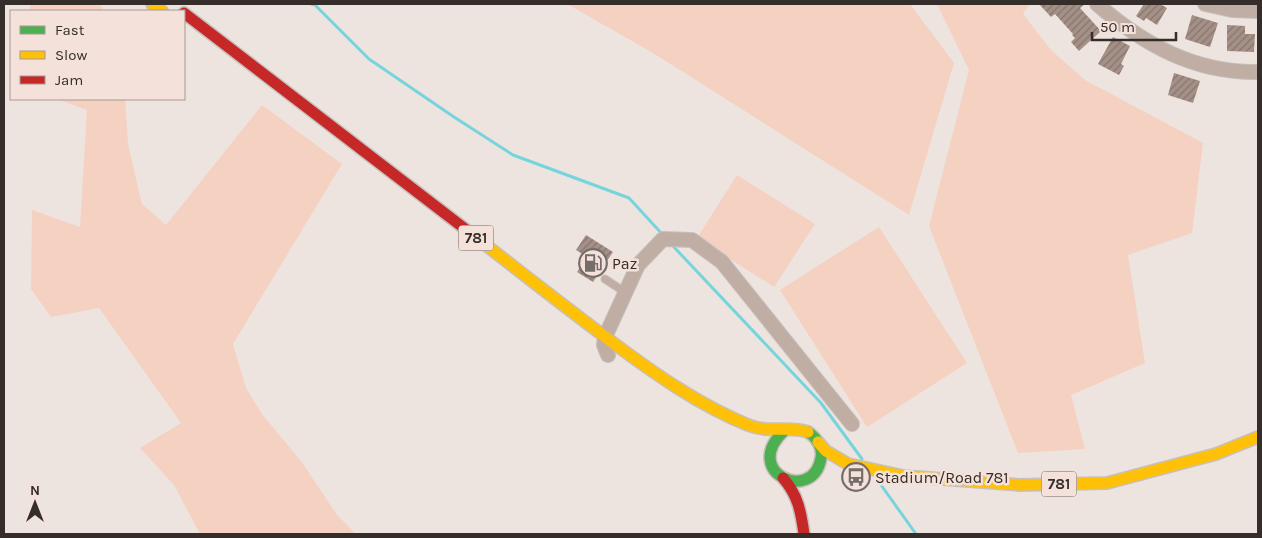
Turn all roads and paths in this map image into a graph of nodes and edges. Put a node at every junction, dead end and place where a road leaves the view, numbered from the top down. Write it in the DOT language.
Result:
graph roads {
  1 [pos="1097,4"];
  2 [pos="1205,4"];
  3 [pos="1258,11"];
  4 [pos="185,13"];
  5 [pos="1258,72"];
  6 [pos="605,279"];
  7 [pos="626,293"];
  8 [pos="599,340"];
  9 [pos="612,358"];
  10 [pos="705,417"];
  11 [pos="852,424"];
  12 [pos="784,431"];
  13 [pos="746,436"];
  14 [pos="1258,436"];
  15 [pos="818,442"];
  16 [pos="760,446"];
  17 [pos="770,461"];
  18 [pos="854,465"];
  19 [pos="813,474"];
  20 [pos="783,478"];
  21 [pos="802,514"];
  22 [pos="804,534"];
  1 -- 5 [label="street"];
  2 -- 3 [label="street"];
  4 -- 8 [label="main road, 781"];
  6 -- 7 [label="lane"];
  7 -- 8 [label="street"];
  7 -- 11 [label="street"];
  8 -- 9 [label="street"];
  8 -- 12 [label="main road, 781"];
  10 -- 13 [label="main road"];
  12 -- 15 [label="main road"];
  12 -- 17 [label="main road"];
  14 -- 18 [label="main road, 781"];
  15 -- 18 [label="main road, 781"];
  15 -- 19 [label="main road"];
  16 -- 17 [label="main road"];
  17 -- 20 [label="main road"];
  18 -- 19 [label="main road, 781"];
  19 -- 20 [label="main road"];
  19 -- 21 [label="main road"];
  20 -- 21 [label="main road"];
  21 -- 22 [label="main road"];
}
